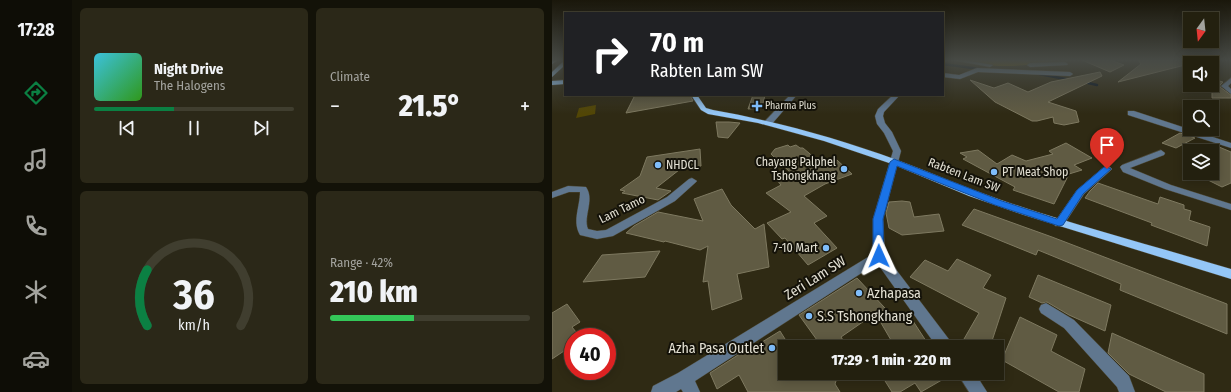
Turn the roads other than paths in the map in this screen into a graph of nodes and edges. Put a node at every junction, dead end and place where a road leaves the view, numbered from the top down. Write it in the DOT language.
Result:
graph roads {
  1 [pos="1231,80"];
  2 [pos="564,82"];
  3 [pos="552,83"];
  4 [pos="1231,92"];
  5 [pos="695,96"];
  6 [pos="793,96"];
  7 [pos="896,96"];
  8 [pos="1131,113"];
  9 [pos="768,123"];
  10 [pos="1231,146"];
  11 [pos="1162,153"];
  12 [pos="894,162"];
  13 [pos="1107,169"];
  14 [pos="692,181"];
  15 [pos="552,195"];
  16 [pos="1229,209"];
  17 [pos="1059,223"];
  18 [pos="879,256"];
  19 [pos="1231,274"];
  20 [pos="1046,309"];
  21 [pos="941,340"];
  22 [pos="970,380"];
  23 [pos="688,386"];
  24 [pos="659,392"];
  25 [pos="979,392"];
  26 [pos="1127,392"];
  1 -- 4 [label="street"];
  2 -- 3 [label="main road"];
  5 -- 9 [label="main road, Rabten Lam SW"];
  6 -- 9 [label="street"];
  7 -- 12 [label="street"];
  8 -- 10 [label="street"];
  9 -- 12 [label="main road, Rabten Lam SW"];
  11 -- 16 [label="street"];
  12 -- 17 [label="main road, Rabten Lam SW"];
  12 -- 18 [label="street"];
  13 -- 17 [label="street"];
  14 -- 15 [label="street, Lam Tamo"];
  17 -- 19 [label="main road, Rabten Lam SW"];
  18 -- 21 [label="street"];
  18 -- 23 [label="street, Zeri Lam SW"];
  20 -- 26 [label="street"];
  22 -- 25 [label="street"];
  23 -- 24 [label="street, Zeri Lam SW"];
}
